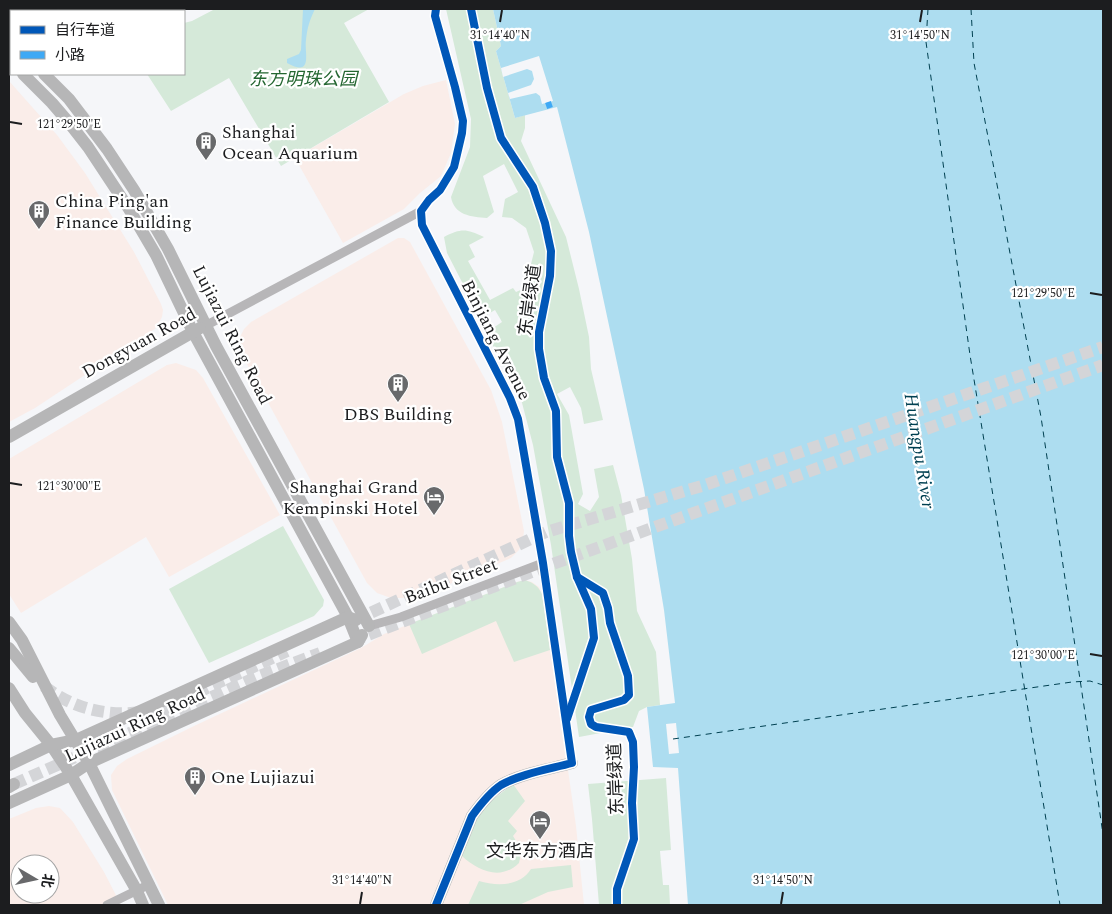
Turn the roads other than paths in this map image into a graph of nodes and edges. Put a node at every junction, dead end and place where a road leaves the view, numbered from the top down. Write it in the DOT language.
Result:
graph roads {
  1 [pos="436,9"];
  2 [pos="24,75"];
  3 [pos="45,75"];
  4 [pos="421,211"];
  5 [pos="207,325"];
  6 [pos="193,332"];
  7 [pos="9,437"];
  8 [pos="543,563"];
  9 [pos="348,616"];
  10 [pos="9,622"];
  11 [pos="369,626"];
  12 [pos="358,642"];
  13 [pos="9,648"];
  14 [pos="33,676"];
  15 [pos="9,688"];
  16 [pos="76,740"];
  17 [pos="52,745"];
  18 [pos="90,763"];
  19 [pos="572,763"];
  20 [pos="9,765"];
  21 [pos="71,775"];
  22 [pos="9,803"];
  23 [pos="150,884"];
  24 [pos="137,891"];
  25 [pos="107,905"];
  26 [pos="143,905"];
  27 [pos="158,905"];
  28 [pos="436,905"];
  1 -- 4 [label="street"];
  2 -- 6 [label="main road, Lujiazui Ring Road"];
  3 -- 5 [label="main road, Lujiazui Ring Road"];
  4 -- 5 [label="street, Dongyuan Road"];
  4 -- 8 [label="street, Binjiang Avenue"];
  5 -- 6 [label="main road, Dongyuan Road"];
  5 -- 11 [label="main road, Lujiazui Ring Road"];
  6 -- 7 [label="main road, Dongyuan Road"];
  6 -- 9 [label="main road, Lujiazui Ring Road"];
  8 -- 11 [label="street, Baibu Street"];
  8 -- 19 [label="street, Binjiang Avenue"];
  9 -- 11 [label="main road"];
  9 -- 12 [label="main road, Lujiazui Ring Road"];
  9 -- 16 [label="main road, Lujiazui Ring Road"];
  10 -- 16 [label="main road"];
  11 -- 12 [label="main road"];
  12 -- 18 [label="main road, Lujiazui Ring Road"];
  13 -- 14 [label="main road"];
  15 -- 17 [label="main road"];
  16 -- 17 [label="main road, Lujiazui Ring Road"];
  16 -- 18 [label="main road"];
  17 -- 20 [label="main road, Lujiazui Ring Road"];
  17 -- 21 [label="main road"];
  18 -- 21 [label="main road, Lujiazui Ring Road"];
  18 -- 23 [label="main road"];
  19 -- 28 [label="main road"];
  21 -- 22 [label="main road, Lujiazui Ring Road"];
  21 -- 24 [label="main road"];
  23 -- 24 [label="street"];
  23 -- 27 [label="main road"];
  24 -- 25 [label="street"];
  24 -- 26 [label="main road"];
}
